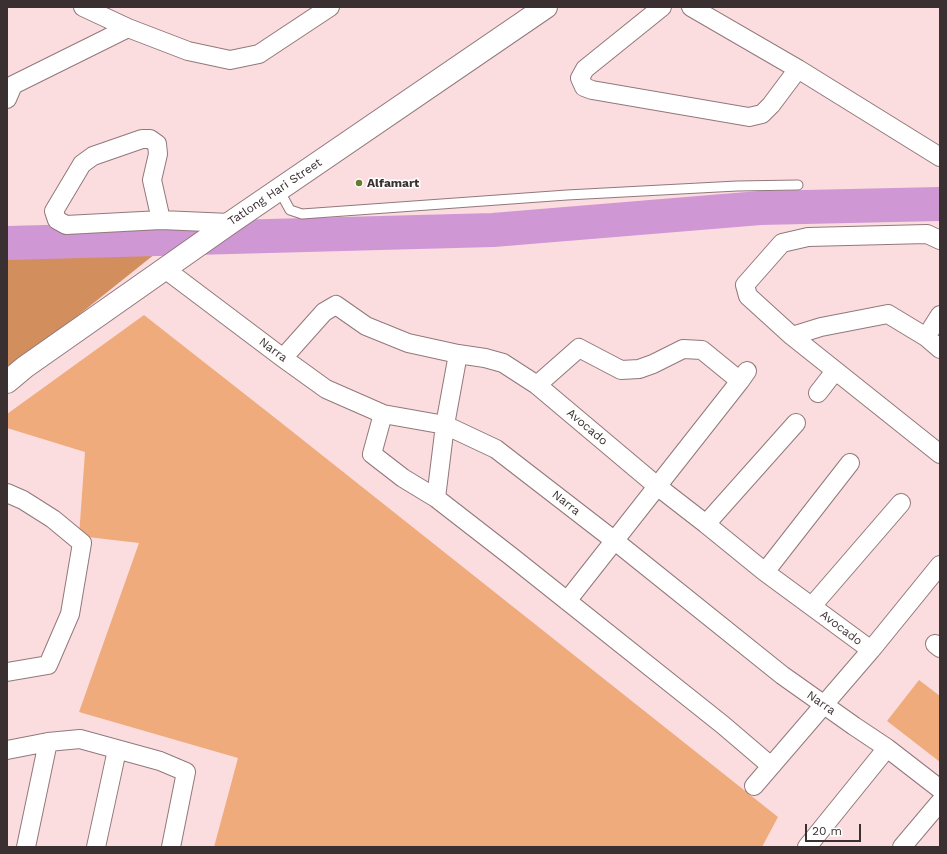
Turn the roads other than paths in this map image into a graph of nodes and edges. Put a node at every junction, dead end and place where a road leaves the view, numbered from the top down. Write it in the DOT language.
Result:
graph roads {
  1 [pos="83,7"];
  2 [pos="330,7"];
  3 [pos="662,7"];
  4 [pos="691,7"];
  5 [pos="539,9"];
  6 [pos="128,28"];
  7 [pos="798,69"];
  8 [pos="9,89"];
  9 [pos="940,157"];
  10 [pos="798,185"];
  11 [pos="279,190"];
  12 [pos="161,220"];
  13 [pos="223,228"];
  14 [pos="940,240"];
  15 [pos="173,263"];
  16 [pos="940,315"];
  17 [pos="792,336"];
  18 [pos="926,337"];
  19 [pos="940,349"];
  20 [pos="458,354"];
  21 [pos="283,358"];
  22 [pos="835,371"];
  23 [pos="7,382"];
  24 [pos="537,385"];
  25 [pos="818,393"];
  26 [pos="384,414"];
  27 [pos="796,423"];
  28 [pos="444,425"];
  29 [pos="940,454"];
  30 [pos="850,463"];
  31 [pos="657,486"];
  32 [pos="7,493"];
  33 [pos="436,498"];
  34 [pos="901,503"];
  35 [pos="706,524"];
  36 [pos="615,541"];
  37 [pos="940,565"];
  38 [pos="765,572"];
  39 [pos="567,601"];
  40 [pos="812,606"];
  41 [pos="871,650"];
  42 [pos="7,672"];
  43 [pos="824,704"];
  44 [pos="48,742"];
  45 [pos="888,748"];
  46 [pos="7,750"];
  47 [pos="117,750"];
  48 [pos="771,766"];
  49 [pos="754,786"];
  50 [pos="940,789"];
  51 [pos="940,802"];
  52 [pos="26,847"];
  53 [pos="96,847"];
  54 [pos="171,847"];
  55 [pos="807,847"];
  56 [pos="902,847"];
  1 -- 6 [label="street"];
  2 -- 6 [label="street"];
  3 -- 7 [label="street"];
  4 -- 7 [label="street"];
  5 -- 11 [label="street, Tatlong Hari Street"];
  6 -- 8 [label="street"];
  7 -- 9 [label="street"];
  10 -- 11 [label="lane"];
  11 -- 13 [label="street, Tatlong Hari Street"];
  12 -- 12 [label="street"];
  12 -- 13 [label="street"];
  13 -- 15 [label="street, Tatlong Hari Street"];
  14 -- 17 [label="street"];
  15 -- 21 [label="street, Narra"];
  15 -- 23 [label="street, Tatlong Hari Street"];
  16 -- 18 [label="street"];
  17 -- 18 [label="street"];
  17 -- 22 [label="street"];
  18 -- 19 [label="street"];
  20 -- 21 [label="street, Avocado"];
  20 -- 24 [label="street, Avocado"];
  20 -- 28 [label="street"];
  21 -- 26 [label="street, Narra"];
  22 -- 25 [label="street"];
  22 -- 29 [label="street"];
  24 -- 31 [label="street, Avocado"];
  24 -- 31 [label="street"];
  26 -- 28 [label="street, Narra"];
  26 -- 33 [label="street"];
  27 -- 35 [label="street"];
  28 -- 33 [label="street"];
  28 -- 36 [label="street, Narra"];
  30 -- 38 [label="street"];
  31 -- 35 [label="street, Avocado"];
  31 -- 36 [label="street"];
  32 -- 42 [label="street"];
  33 -- 39 [label="street"];
  34 -- 40 [label="street"];
  35 -- 38 [label="street, Avocado"];
  36 -- 39 [label="street"];
  36 -- 43 [label="street, Narra"];
  37 -- 41 [label="street"];
  38 -- 40 [label="street, Avocado"];
  39 -- 48 [label="street"];
  40 -- 41 [label="street, Avocado"];
  41 -- 43 [label="street"];
  43 -- 45 [label="street, Narra"];
  43 -- 48 [label="street"];
  44 -- 46 [label="street"];
  44 -- 47 [label="street"];
  44 -- 52 [label="street"];
  45 -- 50 [label="street, Narra"];
  45 -- 55 [label="street"];
  47 -- 53 [label="street"];
  47 -- 54 [label="street"];
  48 -- 49 [label="street"];
  51 -- 56 [label="street"];
}
